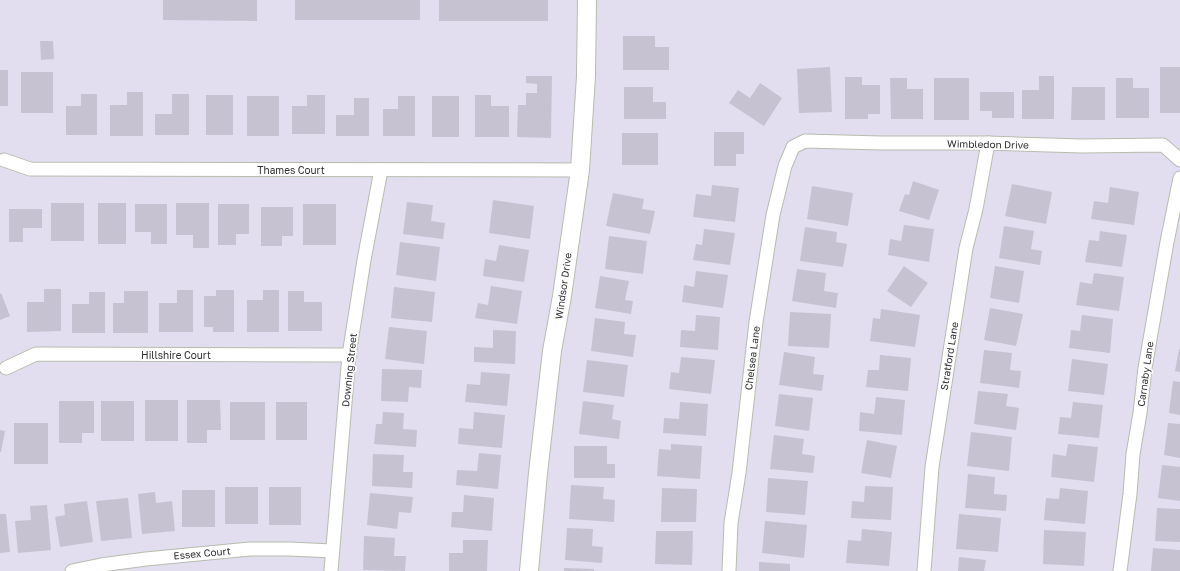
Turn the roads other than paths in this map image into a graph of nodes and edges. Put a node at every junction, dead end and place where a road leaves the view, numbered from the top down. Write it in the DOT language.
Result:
graph roads {
  1 [pos="587,0"];
  2 [pos="988,143"];
  3 [pos="793,147"];
  4 [pos="4,160"];
  5 [pos="1180,160"];
  6 [pos="381,170"];
  7 [pos="580,170"];
  8 [pos="1180,178"];
  9 [pos="350,356"];
  10 [pos="6,368"];
  11 [pos="332,551"];
  12 [pos="72,571"];
  13 [pos="331,571"];
  14 [pos="529,571"];
  15 [pos="729,571"];
  16 [pos="924,571"];
  17 [pos="1120,571"];
  1 -- 7 [label="street, Windsor Drive"];
  2 -- 3 [label="street, Wimbledon Drive"];
  2 -- 5 [label="street, Wimbledon Drive"];
  2 -- 16 [label="street, Stratford Lane"];
  3 -- 15 [label="street, Chelsea Lane"];
  4 -- 6 [label="street, Thames Court"];
  6 -- 7 [label="street, Thames Court"];
  6 -- 9 [label="street, Downing Street"];
  7 -- 14 [label="street, Windsor Drive"];
  8 -- 17 [label="street, Carnaby Lane"];
  9 -- 10 [label="street, Hillshire Court"];
  9 -- 11 [label="street, Downing Street"];
  11 -- 12 [label="street, Essex Court"];
  11 -- 13 [label="street, Downing Street"];
}
